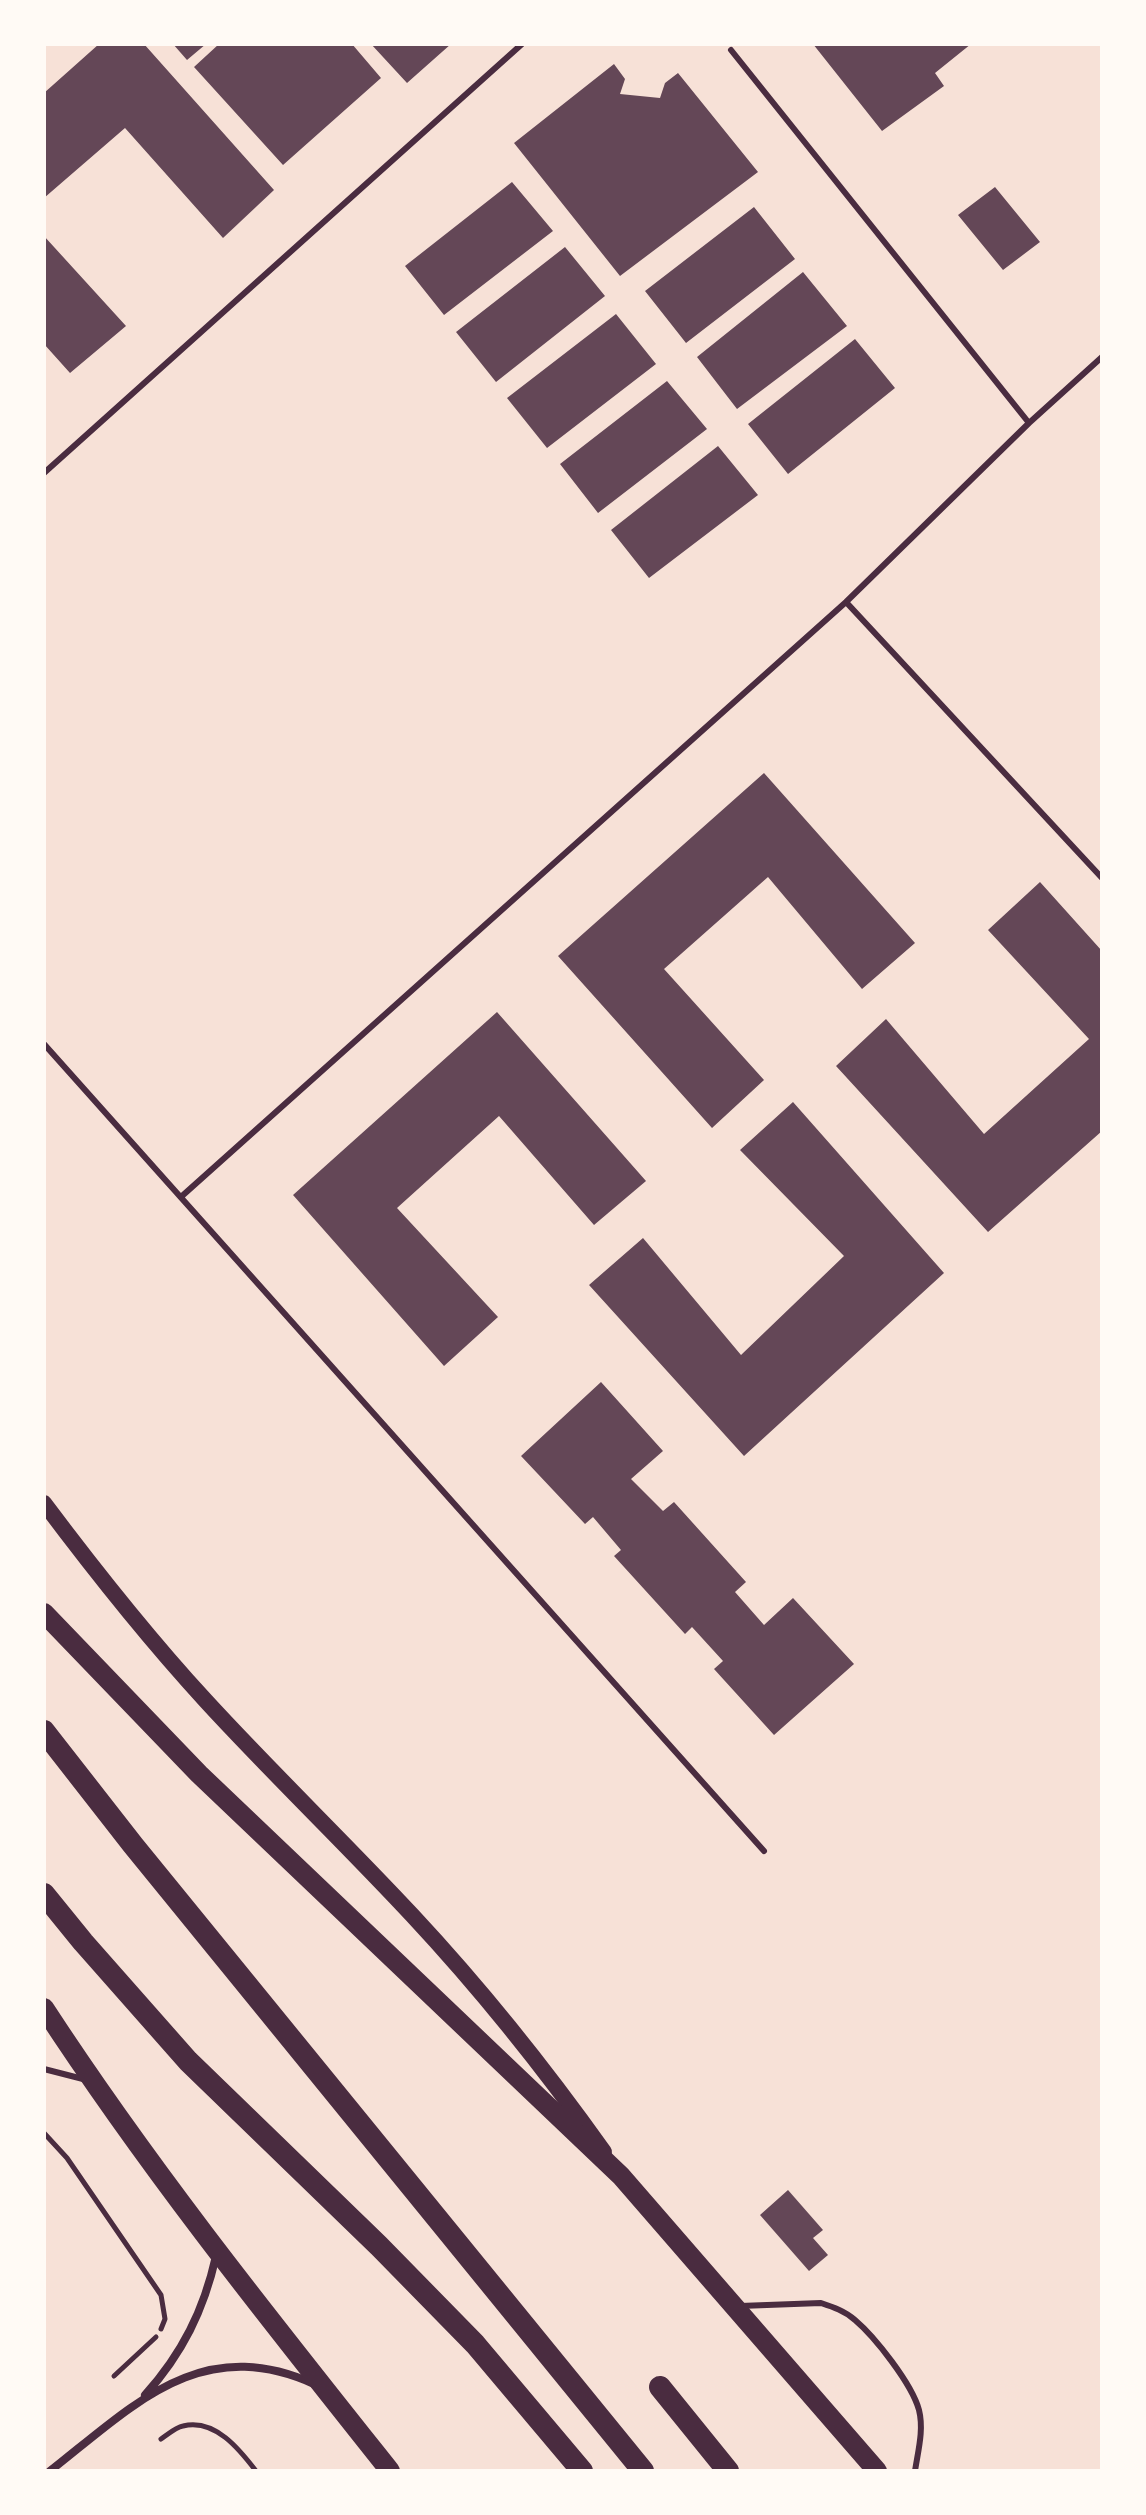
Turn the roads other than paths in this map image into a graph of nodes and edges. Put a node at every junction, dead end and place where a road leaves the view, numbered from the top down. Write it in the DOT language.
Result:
graph roads {
  1 [pos="522,44"];
  2 [pos="731,50"];
  3 [pos="1102,357"];
  4 [pos="1029,423"];
  5 [pos="44,473"];
  6 [pos="846,602"];
  7 [pos="1102,878"];
  8 [pos="44,1044"];
  9 [pos="182,1196"];
  10 [pos="44,1503"];
  11 [pos="44,1613"];
  12 [pos="44,1731"];
  13 [pos="764,1851"];
  14 [pos="44,1894"];
  15 [pos="44,2008"];
  16 [pos="44,2069"];
  17 [pos="91,2081"];
  18 [pos="621,2176"];
  19 [pos="217,2251"];
  20 [pos="734,2307"];
  21 [pos="660,2387"];
  22 [pos="324,2389"];
  23 [pos="138,2402"];
  24 [pos="50,2471"];
  25 [pos="390,2471"];
  26 [pos="582,2471"];
  27 [pos="643,2471"];
  28 [pos="728,2471"];
  29 [pos="877,2471"];
  30 [pos="915,2471"];
  1 -- 5 [label="lane"];
  2 -- 4 [label="lane"];
  3 -- 4 [label="lane"];
  4 -- 6 [label="lane"];
  6 -- 7 [label="lane"];
  6 -- 9 [label="lane"];
  8 -- 9 [label="lane"];
  9 -- 13 [label="lane"];
  10 -- 18 [label="main road"];
  11 -- 18 [label="main road"];
  12 -- 27 [label="highway"];
  14 -- 26 [label="highway"];
  15 -- 17 [label="main road"];
  16 -- 17 [label="lane"];
  17 -- 19 [label="main road"];
  18 -- 20 [label="main road"];
  19 -- 22 [label="main road"];
  19 -- 23 [label="street"];
  20 -- 29 [label="main road"];
  20 -- 30 [label="lane"];
  21 -- 28 [label="highway"];
  22 -- 23 [label="street"];
  22 -- 25 [label="main road"];
  23 -- 24 [label="street"];
}
